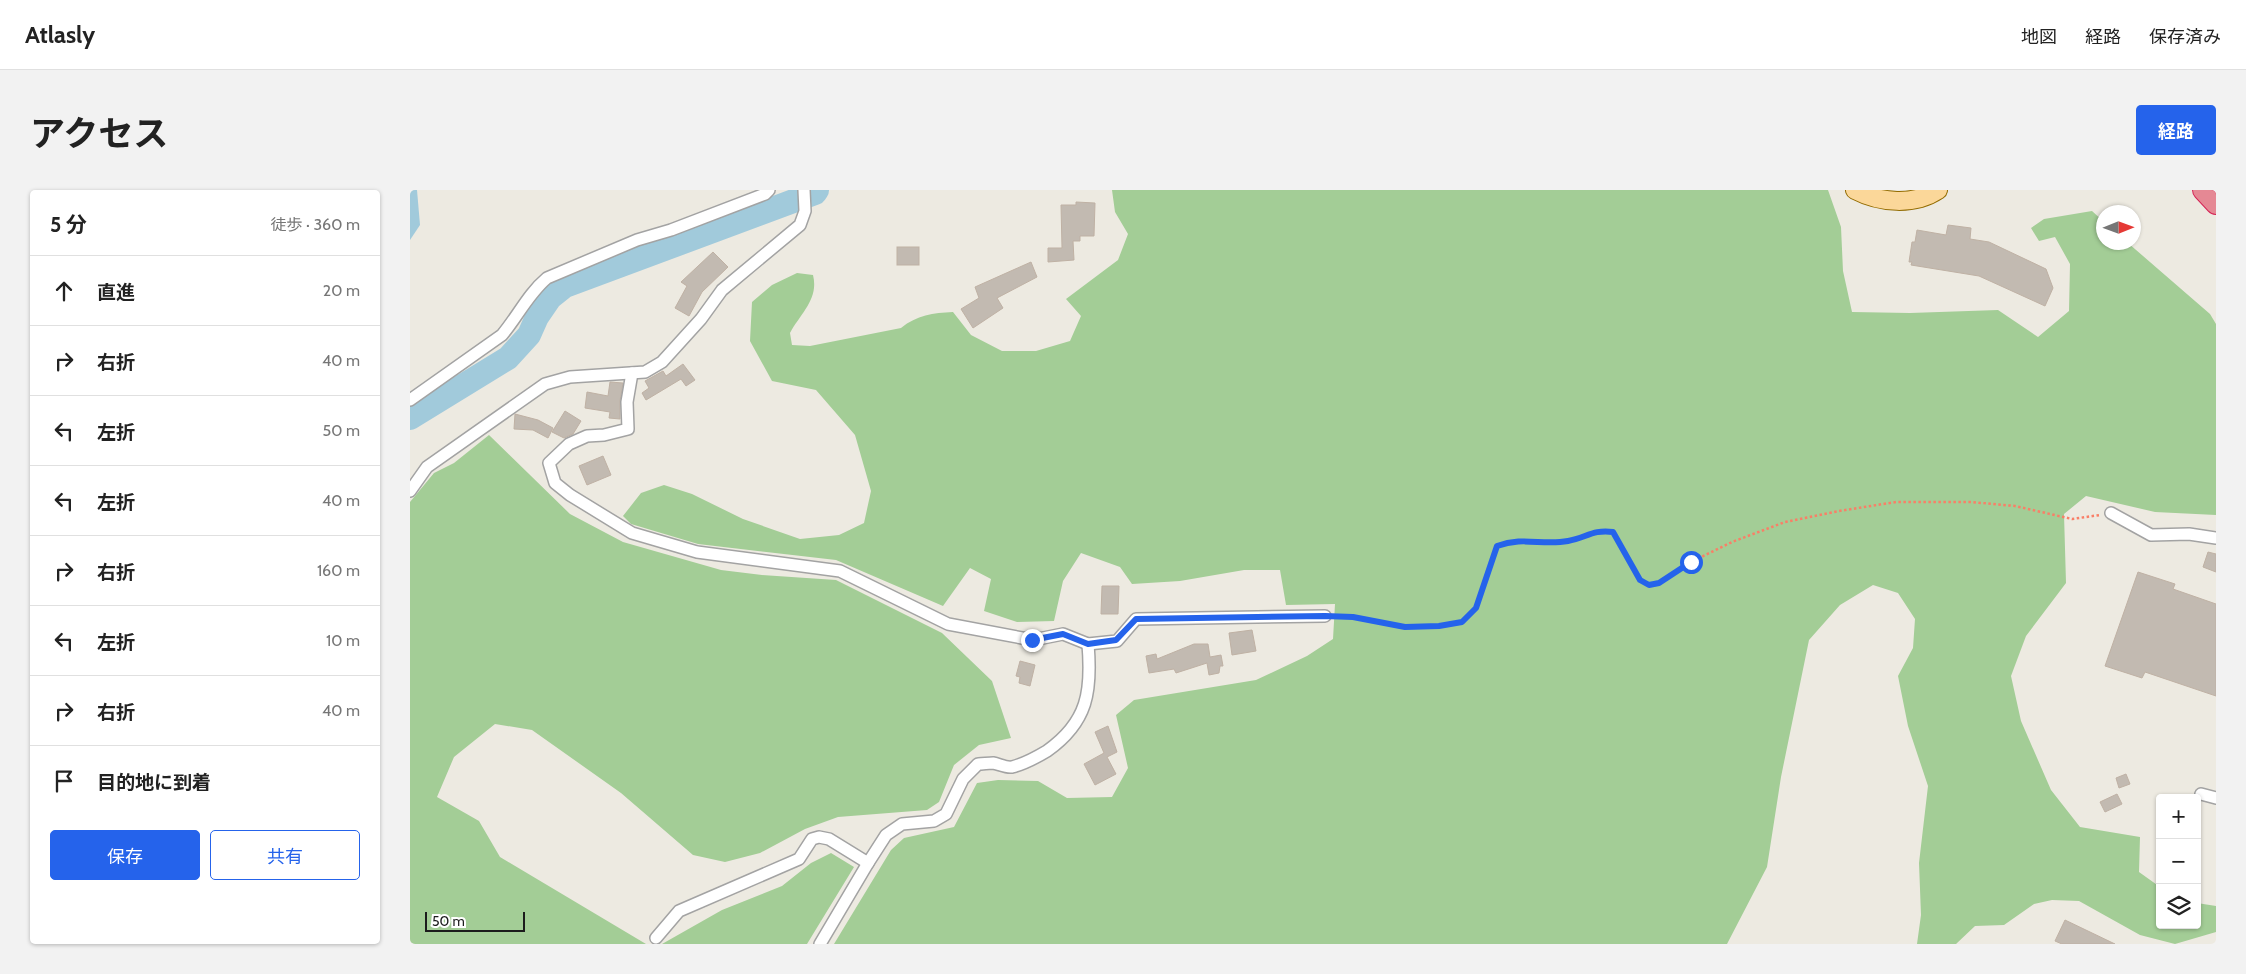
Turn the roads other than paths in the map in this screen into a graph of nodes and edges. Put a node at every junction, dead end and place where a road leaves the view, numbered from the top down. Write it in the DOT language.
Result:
graph roads {
  1 [pos="769,190"];
  2 [pos="804,190"];
  3 [pos="1855,190"];
  4 [pos="1938,190"];
  5 [pos="2203,190"];
  6 [pos="2216,204"];
  7 [pos="632,373"];
  8 [pos="410,400"];
  9 [pos="410,491"];
  10 [pos="2110,513"];
  11 [pos="2216,538"];
  12 [pos="1325,616"];
  13 [pos="1088,644"];
  14 [pos="2201,794"];
  15 [pos="2216,798"];
  16 [pos="868,863"];
  17 [pos="656,938"];
  18 [pos="820,944"];
  1 -- 8 [label="street"];
  2 -- 7 [label="street"];
  3 -- 4 [label="main road"];
  5 -- 6 [label="highway"];
  7 -- 9 [label="street"];
  7 -- 13 [label="street"];
  10 -- 11 [label="street"];
  12 -- 13 [label="street"];
  13 -- 16 [label="street"];
  14 -- 15 [label="street"];
  16 -- 17 [label="street"];
  16 -- 18 [label="street"];
}
